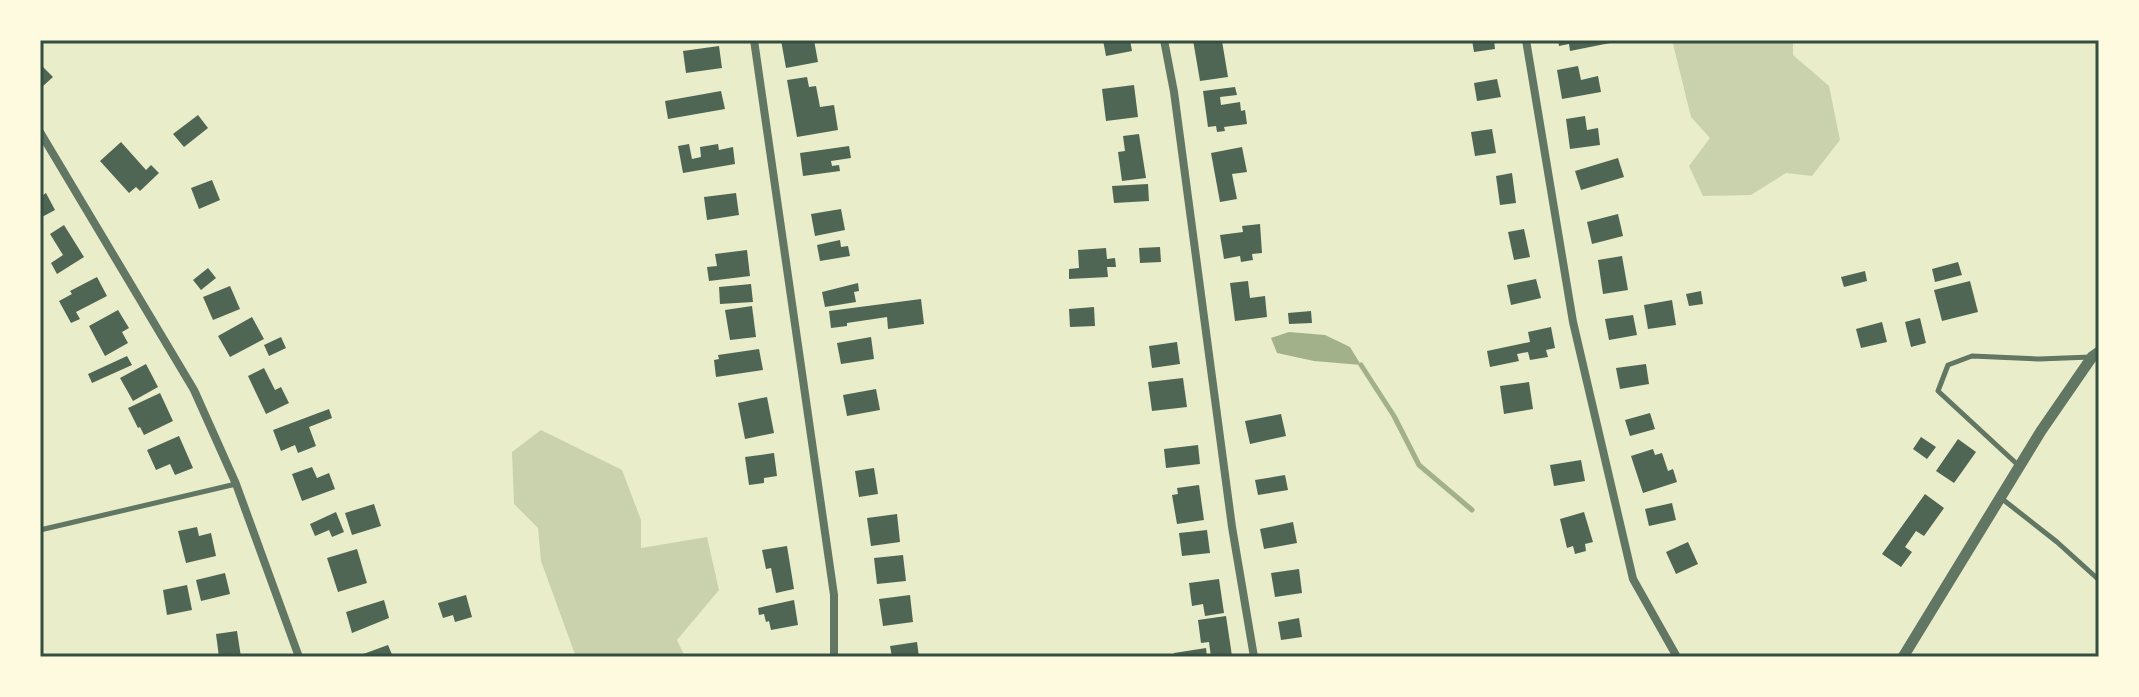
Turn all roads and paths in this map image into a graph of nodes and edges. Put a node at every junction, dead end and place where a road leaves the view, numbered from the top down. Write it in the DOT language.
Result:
graph roads {
  1 [pos="754,40"];
  2 [pos="1164,40"];
  3 [pos="1526,40"];
  4 [pos="40,132"];
  5 [pos="2096,354"];
  6 [pos="2019,466"];
  7 [pos="236,484"];
  8 [pos="2000,498"];
  9 [pos="41,527"];
  10 [pos="2099,580"];
  11 [pos="299,657"];
  12 [pos="834,657"];
  13 [pos="1254,657"];
  14 [pos="1677,657"];
  15 [pos="1903,657"];
  1 -- 12 [label="street"];
  2 -- 13 [label="street"];
  3 -- 14 [label="street"];
  4 -- 7 [label="street"];
  5 -- 6 [label="street"];
  5 -- 6 [label="lane"];
  6 -- 8 [label="street"];
  7 -- 9 [label="lane"];
  7 -- 11 [label="street"];
  8 -- 10 [label="lane"];
  8 -- 15 [label="street"];
}
